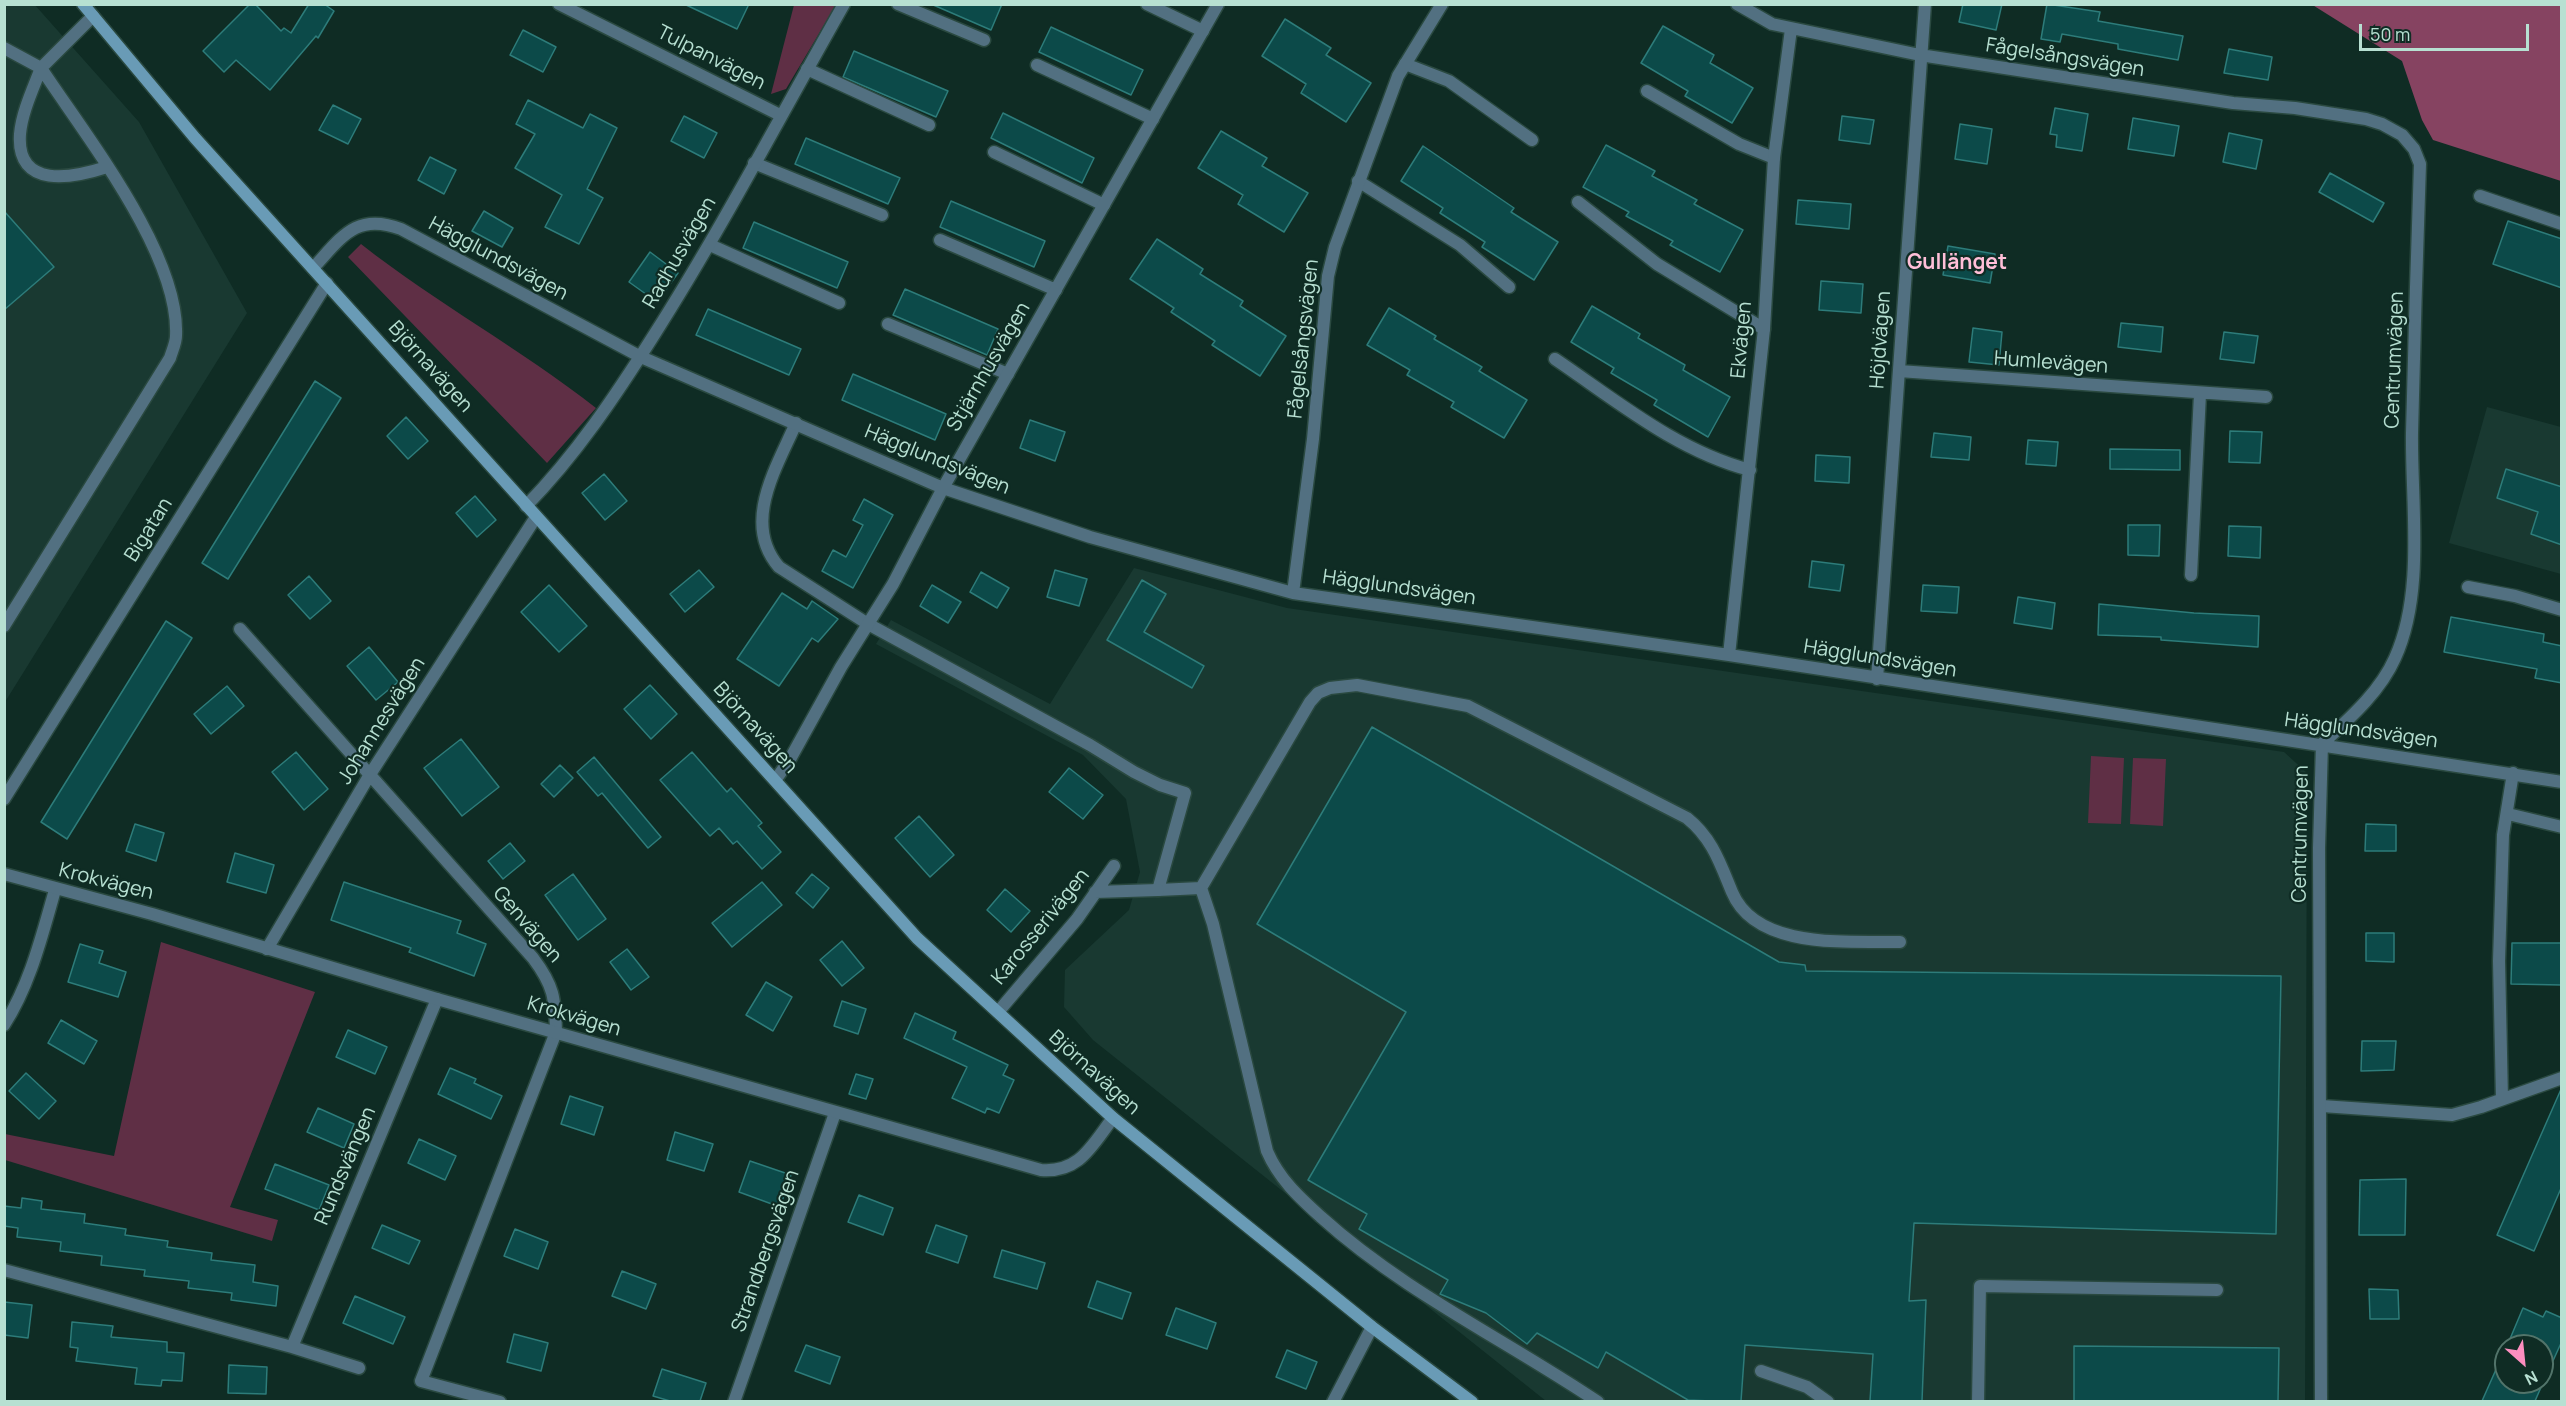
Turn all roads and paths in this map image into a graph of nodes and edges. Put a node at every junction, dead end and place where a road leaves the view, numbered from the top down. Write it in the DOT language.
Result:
graph roads {
  1 [pos="83,4"];
  2 [pos="559,4"];
  3 [pos="844,4"];
  4 [pos="898,4"];
  5 [pos="1148,4"];
  6 [pos="1218,4"];
  7 [pos="1442,4"];
  8 [pos="1737,4"];
  9 [pos="1925,4"];
  10 [pos="93,16"];
  11 [pos="1791,29"];
  12 [pos="1203,31"];
  13 [pos="984,40"];
  14 [pos="4,48"];
  15 [pos="1920,55"];
  16 [pos="1405,64"];
  17 [pos="1037,65"];
  18 [pos="41,68"];
  19 [pos="807,69"];
  20 [pos="1647,91"];
  21 [pos="780,115"];
  22 [pos="1153,119"];
  23 [pos="929,125"];
  24 [pos="2393,129"];
  25 [pos="1532,140"];
  26 [pos="994,152"];
  27 [pos="1774,158"];
  28 [pos="754,163"];
  29 [pos="107,167"];
  30 [pos="1358,181"];
  31 [pos="2480,196"];
  32 [pos="1578,202"];
  33 [pos="1104,205"];
  34 [pos="882,215"];
  35 [pos="2562,224"];
  36 [pos="940,240"];
  37 [pos="710,245"];
  38 [pos="313,268"];
  39 [pos="327,283"];
  40 [pos="1509,287"];
  41 [pos="1056,290"];
  42 [pos="838,303"];
  43 [pos="888,324"];
  44 [pos="1764,329"];
  45 [pos="641,357"];
  46 [pos="1555,359"];
  47 [pos="1899,371"];
  48 [pos="1008,374"];
  49 [pos="2200,394"];
  50 [pos="2266,397"];
  51 [pos="796,423"];
  52 [pos="1750,470"];
  53 [pos="943,488"];
  54 [pos="526,506"];
  55 [pos="536,517"];
  56 [pos="2191,575"];
  57 [pos="2468,587"];
  58 [pos="1293,593"];
  59 [pos="2562,610"];
  60 [pos="868,624"];
  61 [pos="4,626"];
  62 [pos="240,629"];
  63 [pos="1729,655"];
  64 [pos="1877,679"];
  65 [pos="2322,744"];
  66 [pos="2513,773"];
  67 [pos="369,776"];
  68 [pos="776,779"];
  69 [pos="2562,782"];
  70 [pos="4,799"];
  71 [pos="2508,814"];
  72 [pos="2562,827"];
  73 [pos="1114,866"];
  74 [pos="4,874"];
  75 [pos="1200,888"];
  76 [pos="55,890"];
  77 [pos="1158,890"];
  78 [pos="1095,892"];
  79 [pos="1900,942"];
  80 [pos="267,949"];
  81 [pos="437,999"];
  82 [pos="998,1012"];
  83 [pos="4,1025"];
  84 [pos="556,1032"];
  85 [pos="2562,1078"];
  86 [pos="2502,1099"];
  87 [pos="2322,1106"];
  88 [pos="835,1113"];
  89 [pos="1113,1118"];
  90 [pos="4,1270"];
  91 [pos="2217,1290"];
  92 [pos="1372,1328"];
  93 [pos="292,1347"];
  94 [pos="358,1368"];
  95 [pos="1761,1371"];
  96 [pos="500,1401"];
  97 [pos="734,1401"];
  98 [pos="1333,1401"];
  99 [pos="1472,1401"];
  100 [pos="1598,1401"];
  101 [pos="1828,1401"];
  102 [pos="1978,1401"];
  103 [pos="2321,1401"];
  1 -- 10 [label="main road, Björnavägen"];
  2 -- 21 [label="street, Tulpanvägen"];
  3 -- 19 [label="street, Radhusvägen"];
  4 -- 13 [label="street"];
  5 -- 12 [label="street"];
  6 -- 12 [label="street, Stjärnhusvägen"];
  7 -- 16 [label="street, Fågelsångsvägen"];
  8 -- 11 [label="street, Fågelsångsvägen"];
  9 -- 15 [label="street, Höjdvägen"];
  10 -- 18 [label="street"];
  10 -- 38 [label="main road, Björnavägen"];
  11 -- 15 [label="street, Fågelsångsvägen"];
  11 -- 27 [label="street, Ekvägen"];
  12 -- 22 [label="street, Stjärnhusvägen"];
  14 -- 18 [label="street"];
  15 -- 24 [label="street, Fågelsångsvägen"];
  15 -- 47 [label="street, Höjdvägen"];
  16 -- 25 [label="street"];
  16 -- 30 [label="street, Fågelsångsvägen"];
  17 -- 22 [label="street"];
  18 -- 29 [label="street"];
  18 -- 29 [label="street"];
  19 -- 21 [label="street, Radhusvägen"];
  19 -- 23 [label="street"];
  20 -- 27 [label="street"];
  21 -- 28 [label="street, Radhusvägen"];
  22 -- 33 [label="street, Stjärnhusvägen"];
  24 -- 65 [label="street, Centrumvägen"];
  26 -- 33 [label="street"];
  27 -- 44 [label="street, Ekvägen"];
  28 -- 34 [label="street"];
  28 -- 37 [label="street, Radhusvägen"];
  29 -- 61 [label="street"];
  30 -- 40 [label="street"];
  30 -- 58 [label="street, Fågelsångsvägen"];
  31 -- 35 [label="street"];
  32 -- 44 [label="street"];
  33 -- 41 [label="street, Stjärnhusvägen"];
  36 -- 41 [label="street"];
  37 -- 42 [label="street"];
  37 -- 45 [label="street, Radhusvägen"];
  38 -- 39 [label="main road, Björnavägen"];
  38 -- 45 [label="street, Hägglundsvägen"];
  39 -- 54 [label="main road, Björnavägen"];
  39 -- 70 [label="street, Bigatan"];
  41 -- 48 [label="street, Stjärnhusvägen"];
  43 -- 48 [label="street"];
  44 -- 52 [label="street, Ekvägen"];
  45 -- 51 [label="street, Hägglundsvägen"];
  45 -- 54 [label="street, Radhusvägen"];
  46 -- 52 [label="street"];
  47 -- 49 [label="street, Humlevägen"];
  47 -- 64 [label="street, Höjdvägen"];
  48 -- 53 [label="street, Stjärnhusvägen"];
  49 -- 50 [label="street, Humlevägen"];
  49 -- 56 [label="street"];
  51 -- 53 [label="street, Hägglundsvägen"];
  51 -- 60 [label="street"];
  52 -- 63 [label="street, Ekvägen"];
  53 -- 58 [label="street, Hägglundsvägen"];
  53 -- 60 [label="street, Stjärnhusvägen"];
  54 -- 55 [label="main road, Björnavägen"];
  55 -- 67 [label="street, Johannesvägen"];
  55 -- 68 [label="main road, Björnavägen"];
  57 -- 59 [label="street"];
  58 -- 63 [label="street, Hägglundsvägen"];
  60 -- 68 [label="street, Stjärnhusvägen"];
  60 -- 77 [label="street"];
  62 -- 67 [label="street, Genvägen"];
  63 -- 64 [label="street, Hägglundsvägen"];
  64 -- 65 [label="street, Hägglundsvägen"];
  65 -- 66 [label="street, Hägglundsvägen"];
  65 -- 87 [label="street, Centrumvägen"];
  66 -- 69 [label="street, Hägglundsvägen"];
  66 -- 71 [label="street"];
  67 -- 80 [label="street, Johannesvägen"];
  67 -- 84 [label="street, Genvägen"];
  68 -- 82 [label="main road, Björnavägen"];
  71 -- 72 [label="street"];
  71 -- 86 [label="street"];
  73 -- 78 [label="street, Karosserivägen"];
  74 -- 76 [label="street, Krokvägen"];
  75 -- 77 [label="street"];
  75 -- 79 [label="street"];
  75 -- 100 [label="street"];
  76 -- 80 [label="street, Krokvägen"];
  76 -- 83 [label="street"];
  77 -- 78 [label="street"];
  78 -- 82 [label="street, Karosserivägen"];
  80 -- 81 [label="street, Krokvägen"];
  81 -- 84 [label="street, Krokvägen"];
  81 -- 93 [label="street, Rundsvängen"];
  82 -- 89 [label="main road, Björnavägen"];
  84 -- 88 [label="street, Krokvägen"];
  84 -- 96 [label="street, Genvägen"];
  85 -- 86 [label="street"];
  86 -- 87 [label="street"];
  87 -- 103 [label="street, Centrumvägen"];
  88 -- 89 [label="street, Krokvägen"];
  88 -- 97 [label="street, Strandbergsvägen"];
  89 -- 92 [label="main road, Björnavägen"];
  90 -- 93 [label="street"];
  91 -- 102 [label="street"];
  92 -- 98 [label="street"];
  92 -- 99 [label="main road, Björnavägen"];
  93 -- 94 [label="street"];
  95 -- 101 [label="street"];
}
